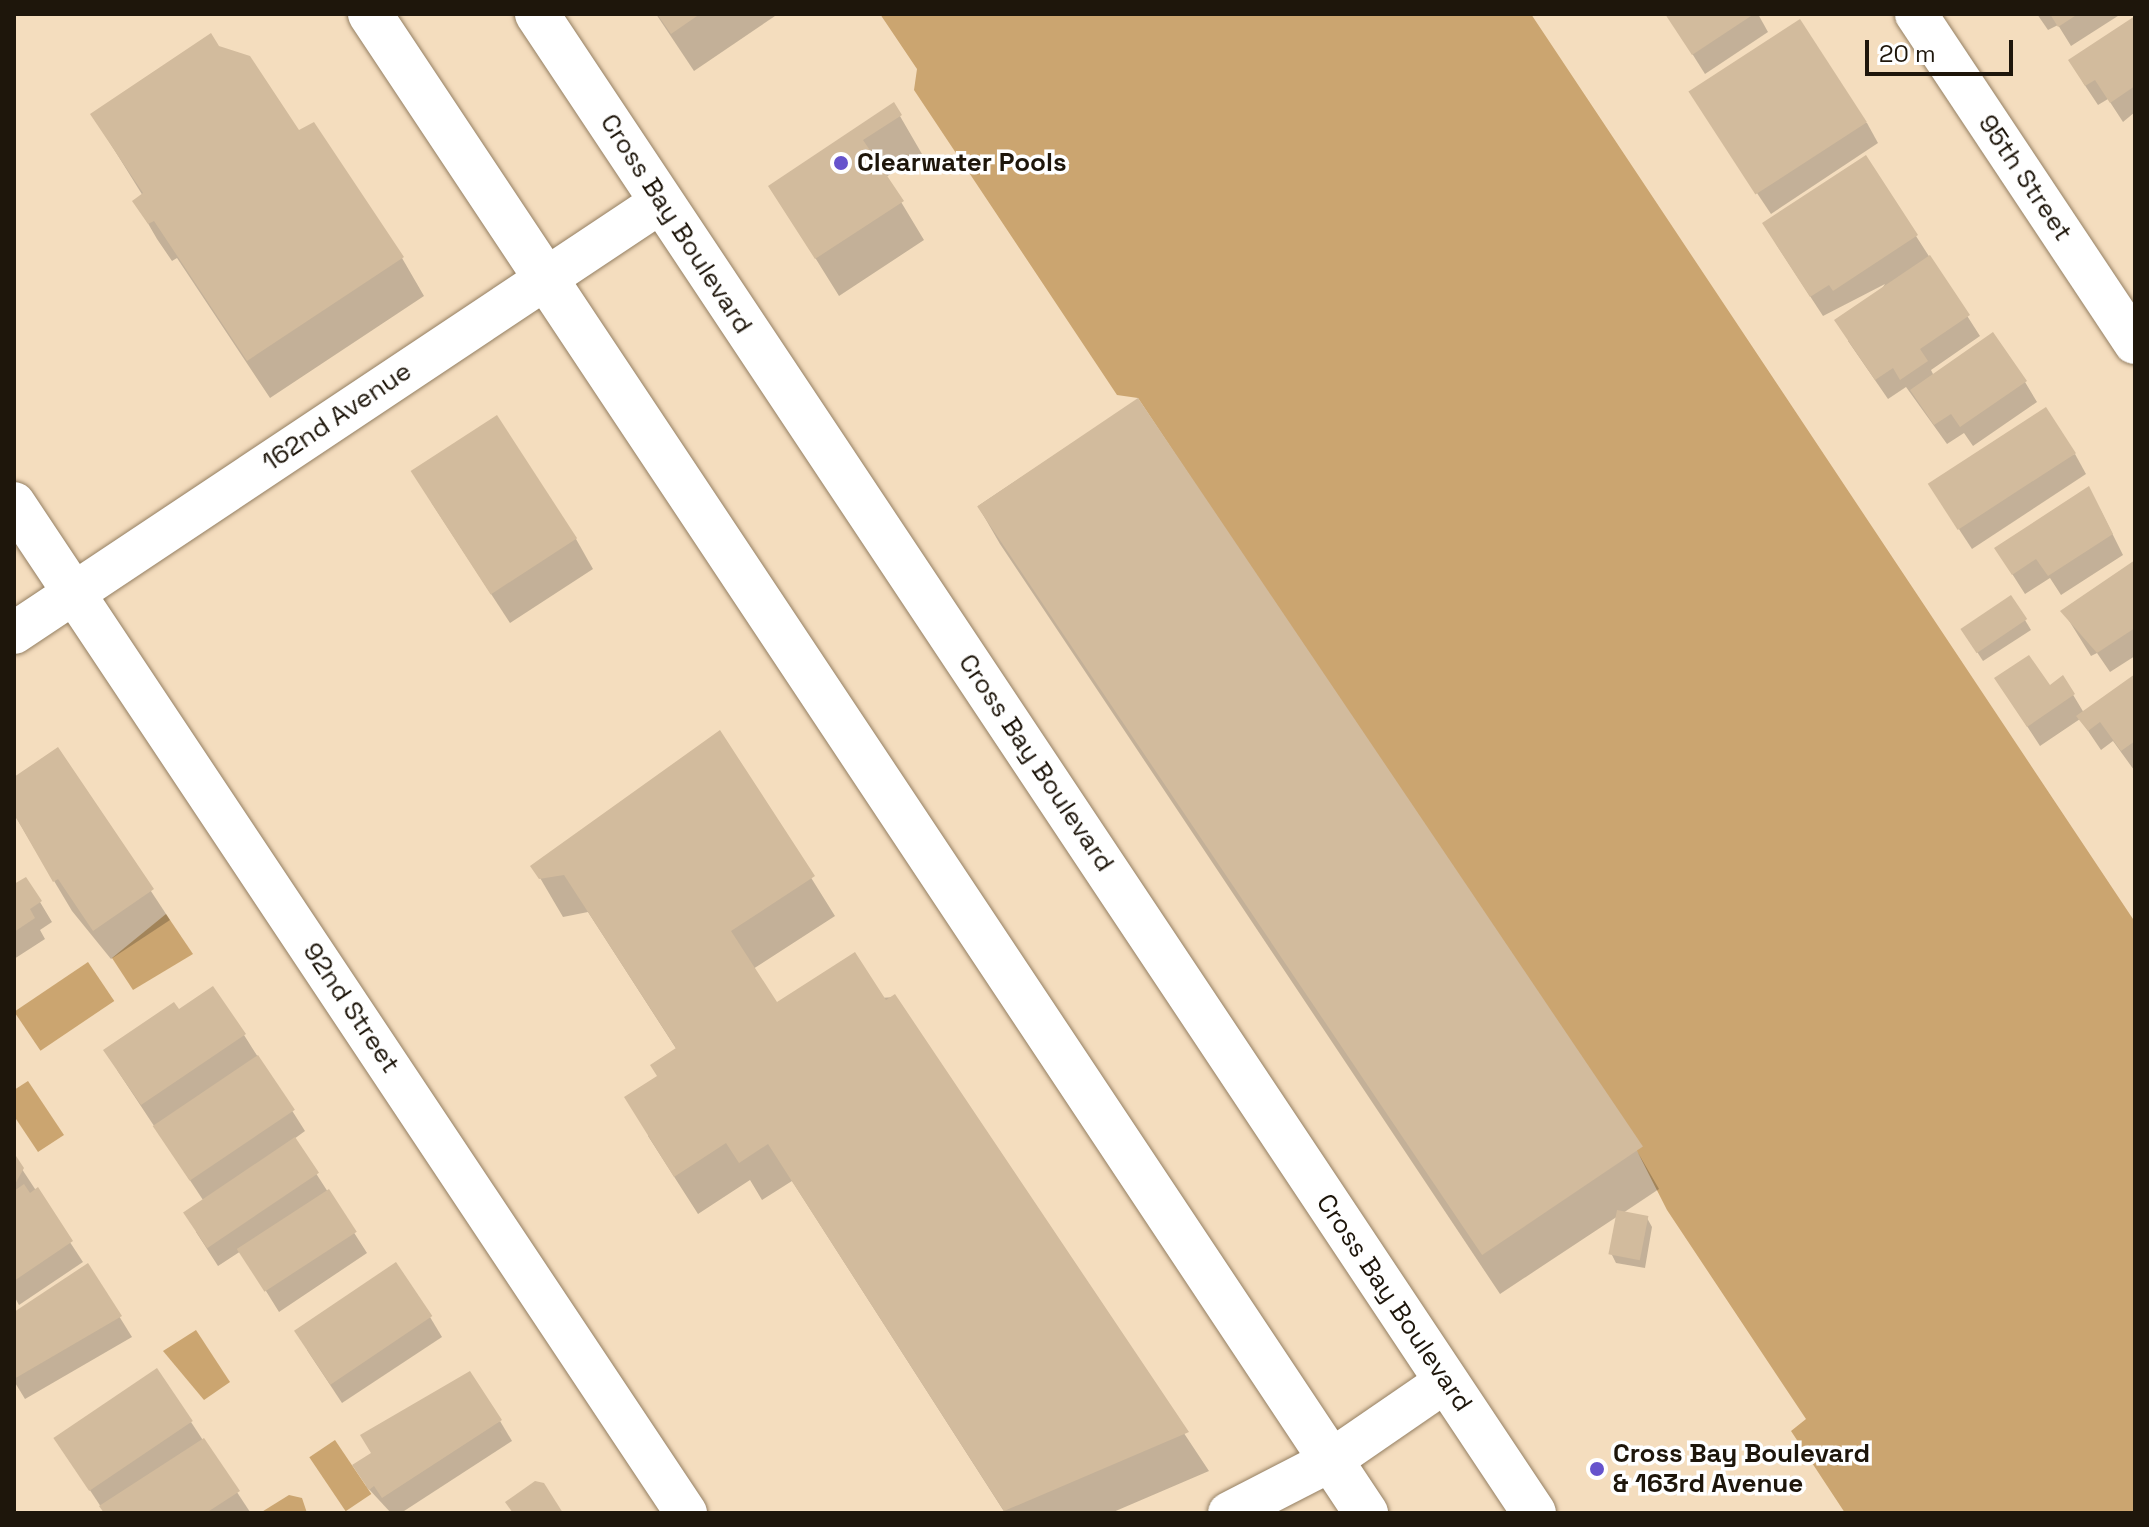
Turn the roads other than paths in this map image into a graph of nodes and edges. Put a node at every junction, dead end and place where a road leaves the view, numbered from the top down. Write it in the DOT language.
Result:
graph roads {
  1 [pos="370,14"];
  2 [pos="537,14"];
  3 [pos="1916,14"];
  4 [pos="661,202"];
  5 [pos="547,277"];
  6 [pos="2135,343"];
  7 [pos="14,503"];
  8 [pos="74,593"];
  9 [pos="14,633"];
  10 [pos="1445,1382"];
  11 [pos="1330,1461"];
  12 [pos="686,1513"];
  13 [pos="1229,1513"];
  14 [pos="1366,1513"];
  15 [pos="1534,1513"];
  1 -- 5 [label="main road"];
  2 -- 4 [label="main road, Cross Bay Boulevard"];
  3 -- 6 [label="street, 95th Street"];
  4 -- 5 [label="street, 162nd Avenue"];
  4 -- 10 [label="main road, Cross Bay Boulevard"];
  5 -- 8 [label="street, 162nd Avenue"];
  5 -- 11 [label="main road"];
  7 -- 8 [label="street, 92nd Street"];
  8 -- 9 [label="street, 162nd Avenue"];
  8 -- 12 [label="street, 92nd Street"];
  10 -- 11 [label="street"];
  10 -- 15 [label="main road, Cross Bay Boulevard"];
  11 -- 13 [label="street"];
  11 -- 14 [label="main road"];
}
